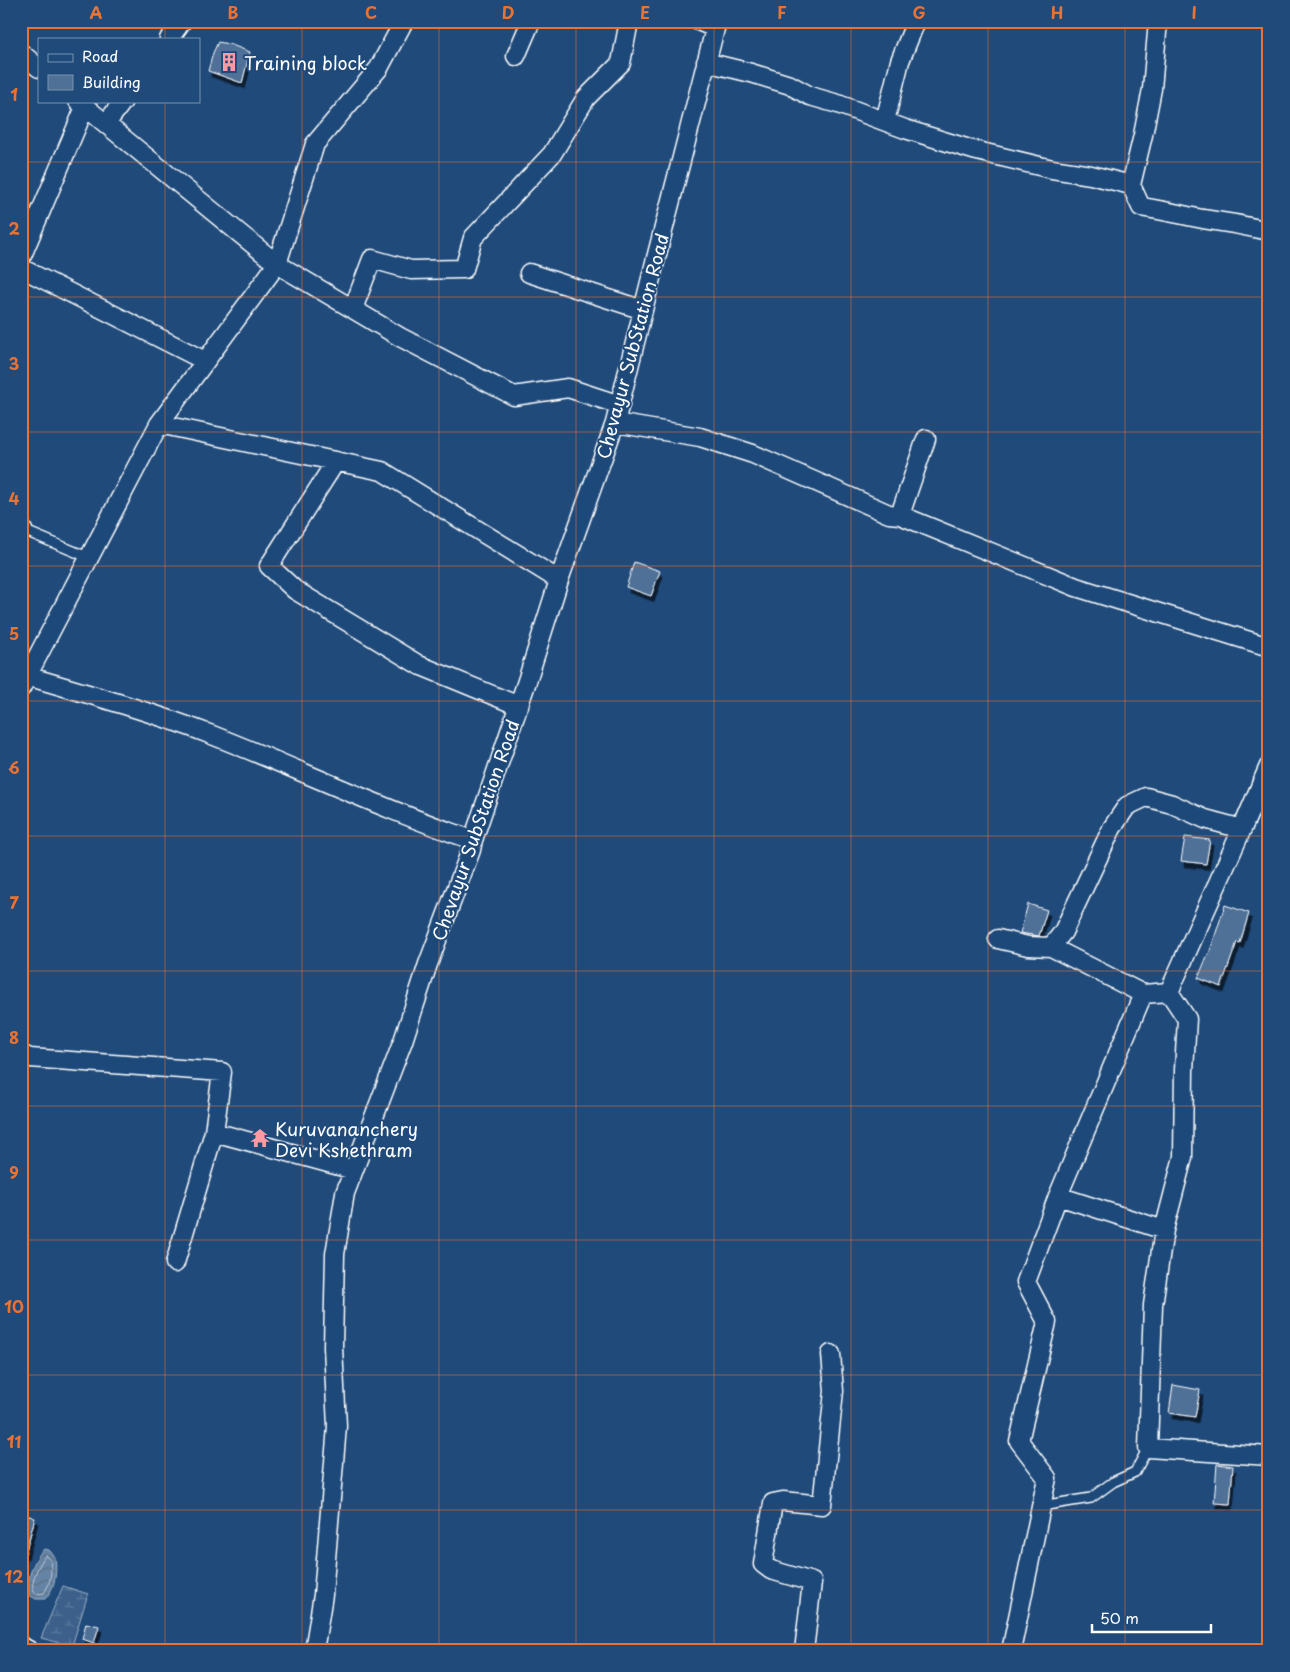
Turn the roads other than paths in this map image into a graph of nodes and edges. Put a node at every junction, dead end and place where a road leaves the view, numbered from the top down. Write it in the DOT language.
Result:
graph roads {
  1 [pos="182,21"];
  2 [pos="404,21"];
  3 [pos="531,21"];
  4 [pos="629,21"];
  5 [pos="698,21"];
  6 [pos="916,21"];
  7 [pos="1158,21"];
  8 [pos="716,25"];
  9 [pos="170,38"];
  10 [pos="21,53"];
  11 [pos="516,56"];
  12 [pos="706,62"];
  13 [pos="38,67"];
  14 [pos="122,102"];
  15 [pos="82,104"];
  16 [pos="885,122"];
  17 [pos="106,124"];
  18 [pos="1131,185"];
  19 [pos="1269,231"];
  20 [pos="21,258"];
  21 [pos="277,264"];
  22 [pos="21,268"];
  23 [pos="529,273"];
  24 [pos="353,309"];
  25 [pos="643,310"];
  26 [pos="205,361"];
  27 [pos="620,405"];
  28 [pos="615,423"];
  29 [pos="159,424"];
  30 [pos="926,439"];
  31 [pos="336,461"];
  32 [pos="900,515"];
  33 [pos="22,529"];
  34 [pos="90,558"];
  35 [pos="559,580"];
  36 [pos="1269,647"];
  37 [pos="24,682"];
  38 [pos="519,706"];
  39 [pos="1269,766"];
  40 [pos="1242,829"];
  41 [pos="473,840"];
  42 [pos="998,939"];
  43 [pos="1051,947"];
  44 [pos="1170,992"];
  45 [pos="1143,994"];
  46 [pos="21,1054"];
  47 [pos="214,1132"];
  48 [pos="354,1170"];
  49 [pos="1058,1196"];
  50 [pos="1164,1230"];
  51 [pos="174,1263"];
  52 [pos="831,1354"];
  53 [pos="1148,1448"];
  54 [pos="1269,1456"];
  55 [pos="1041,1506"];
  56 [pos="21,1646"];
  57 [pos="30,1651"];
  58 [pos="314,1651"];
  59 [pos="804,1651"];
  60 [pos="1011,1651"];
  1 -- 9 [label="street"];
  2 -- 21 [label="street"];
  3 -- 11 [label="street"];
  4 -- 24 [label="street"];
  5 -- 8 [label="street"];
  6 -- 16 [label="street"];
  7 -- 18 [label="street"];
  8 -- 12 [label="street, Chevayur SubStation Road"];
  10 -- 13 [label="street"];
  12 -- 16 [label="street"];
  12 -- 25 [label="street, Chevayur SubStation Road"];
  14 -- 17 [label="street"];
  15 -- 17 [label="street"];
  15 -- 20 [label="street"];
  16 -- 18 [label="street"];
  17 -- 21 [label="street"];
  18 -- 19 [label="street"];
  21 -- 24 [label="street"];
  21 -- 26 [label="street"];
  22 -- 26 [label="street"];
  23 -- 25 [label="street"];
  24 -- 27 [label="street"];
  25 -- 27 [label="street, Chevayur SubStation Road"];
  26 -- 29 [label="street"];
  27 -- 28 [label="street, Chevayur SubStation Road"];
  28 -- 32 [label="street"];
  28 -- 35 [label="street, Chevayur SubStation Road"];
  29 -- 31 [label="street"];
  29 -- 34 [label="street"];
  30 -- 32 [label="street"];
  31 -- 35 [label="street"];
  31 -- 38 [label="street"];
  32 -- 36 [label="street"];
  33 -- 34 [label="lane"];
  34 -- 37 [label="street"];
  35 -- 38 [label="street, Chevayur SubStation Road"];
  37 -- 41 [label="street"];
  38 -- 41 [label="street, Chevayur SubStation Road"];
  39 -- 40 [label="street"];
  40 -- 43 [label="street"];
  40 -- 44 [label="street"];
  41 -- 48 [label="street, Chevayur SubStation Road"];
  42 -- 43 [label="street"];
  43 -- 45 [label="street"];
  44 -- 45 [label="street"];
  44 -- 50 [label="street"];
  45 -- 49 [label="street"];
  46 -- 47 [label="street"];
  47 -- 48 [label="street"];
  47 -- 51 [label="street"];
  48 -- 58 [label="street, Chevayur SubStation Road"];
  49 -- 50 [label="street"];
  49 -- 55 [label="street"];
  50 -- 53 [label="street"];
  52 -- 59 [label="street"];
  53 -- 54 [label="street"];
  53 -- 55 [label="lane"];
  55 -- 60 [label="street"];
  56 -- 57 [label="street"];
}
